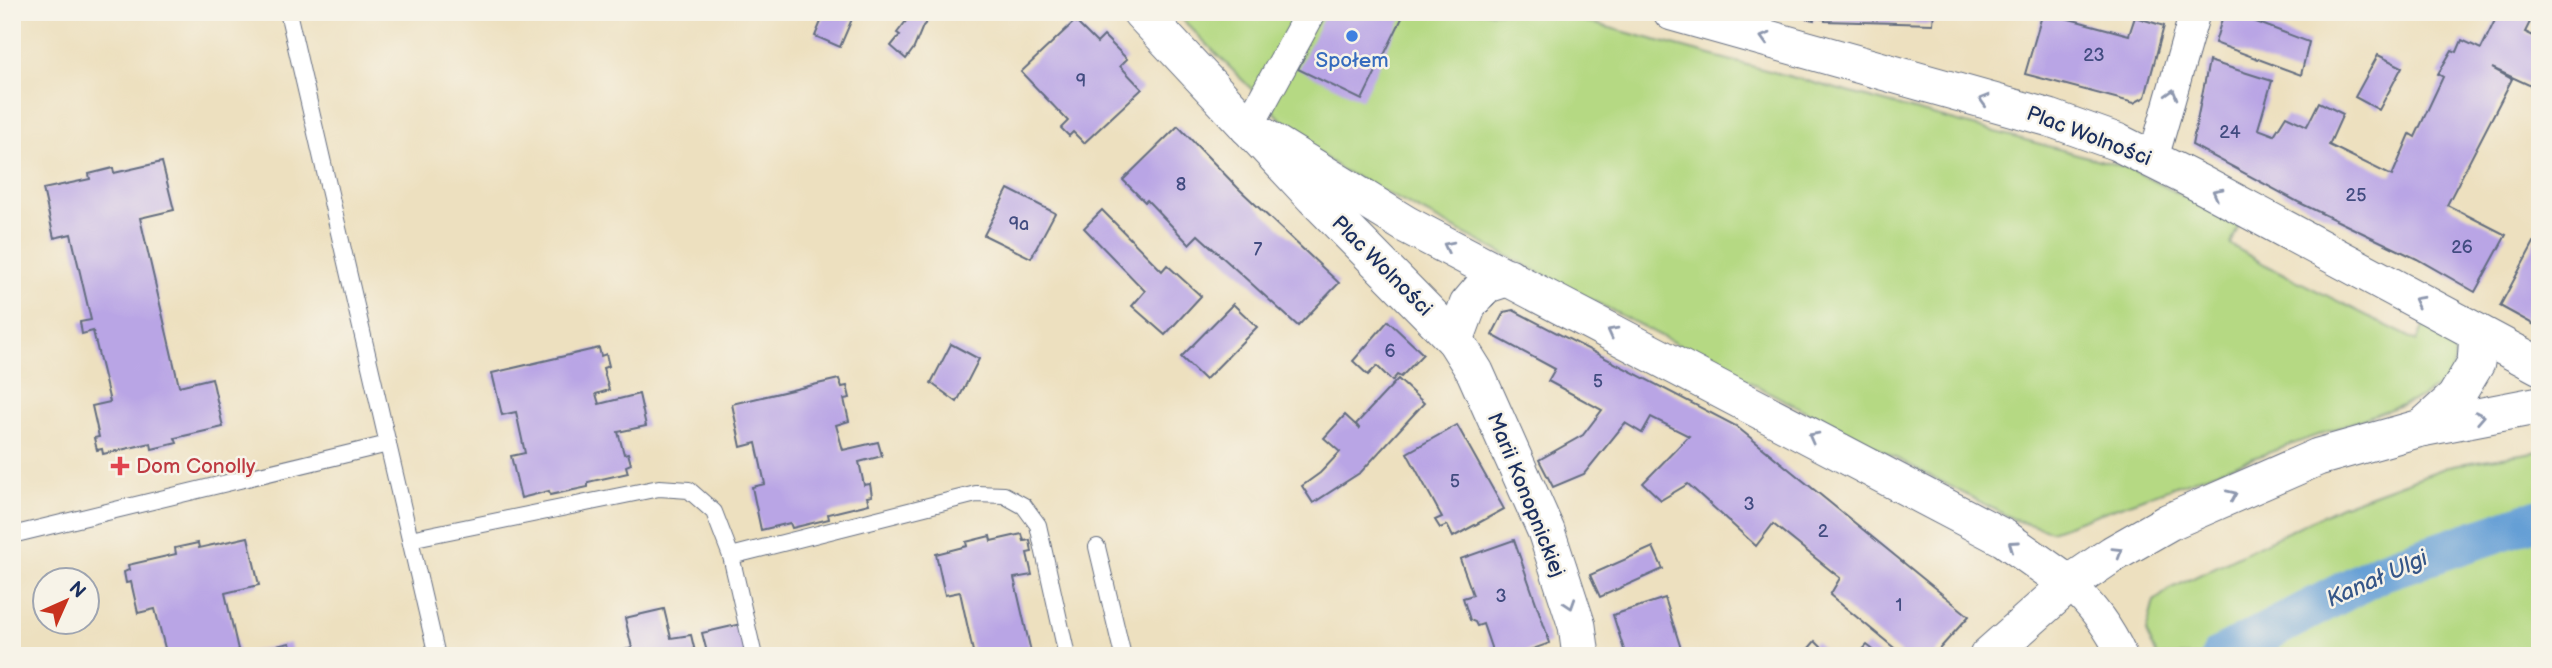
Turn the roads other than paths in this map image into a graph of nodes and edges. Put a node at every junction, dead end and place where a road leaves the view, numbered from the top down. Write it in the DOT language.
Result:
graph roads {
  1 [pos="288,12"];
  2 [pos="1141,12"];
  3 [pos="1311,12"];
  4 [pos="1672,12"];
  5 [pos="2195,12"];
  6 [pos="1248,127"];
  7 [pos="2153,159"];
  8 [pos="1509,277"];
  9 [pos="2478,333"];
  10 [pos="1455,340"];
  11 [pos="2540,366"];
  12 [pos="2540,405"];
  13 [pos="2421,428"];
  14 [pos="388,444"];
  15 [pos="12,535"];
  16 [pos="410,538"];
  17 [pos="1097,547"];
  18 [pos="731,556"];
  19 [pos="2069,584"];
  20 [pos="2122,654"];
  21 [pos="437,656"];
  22 [pos="754,656"];
  23 [pos="1067,656"];
  24 [pos="1123,656"];
  25 [pos="1581,656"];
  26 [pos="1988,656"];
  1 -- 14 [label="lane"];
  2 -- 6 [label="street, Plac Wolności"];
  3 -- 6 [label="street"];
  7 -- 4 [label="street, Plac Wolności, one-way"];
  7 -- 5 [label="street, one-way"];
  8 -- 6 [label="street, Plac Wolności, one-way"];
  6 -- 10 [label="street, Plac Wolności"];
  9 -- 7 [label="street, Plac Wolności, one-way"];
  8 -- 10 [label="street, Plac Wolności"];
  19 -- 8 [label="street, Plac Wolności, one-way"];
  9 -- 11 [label="street, Plac Wolności"];
  9 -- 13 [label="street"];
  10 -- 25 [label="street, Marii Konopnickiej, one-way"];
  13 -- 12 [label="street, one-way"];
  19 -- 13 [label="street, one-way"];
  14 -- 15 [label="lane"];
  14 -- 16 [label="lane"];
  16 -- 18 [label="lane"];
  16 -- 21 [label="lane"];
  17 -- 24 [label="lane"];
  18 -- 22 [label="lane"];
  18 -- 23 [label="lane"];
  19 -- 20 [label="street"];
  19 -- 26 [label="street"];
}
